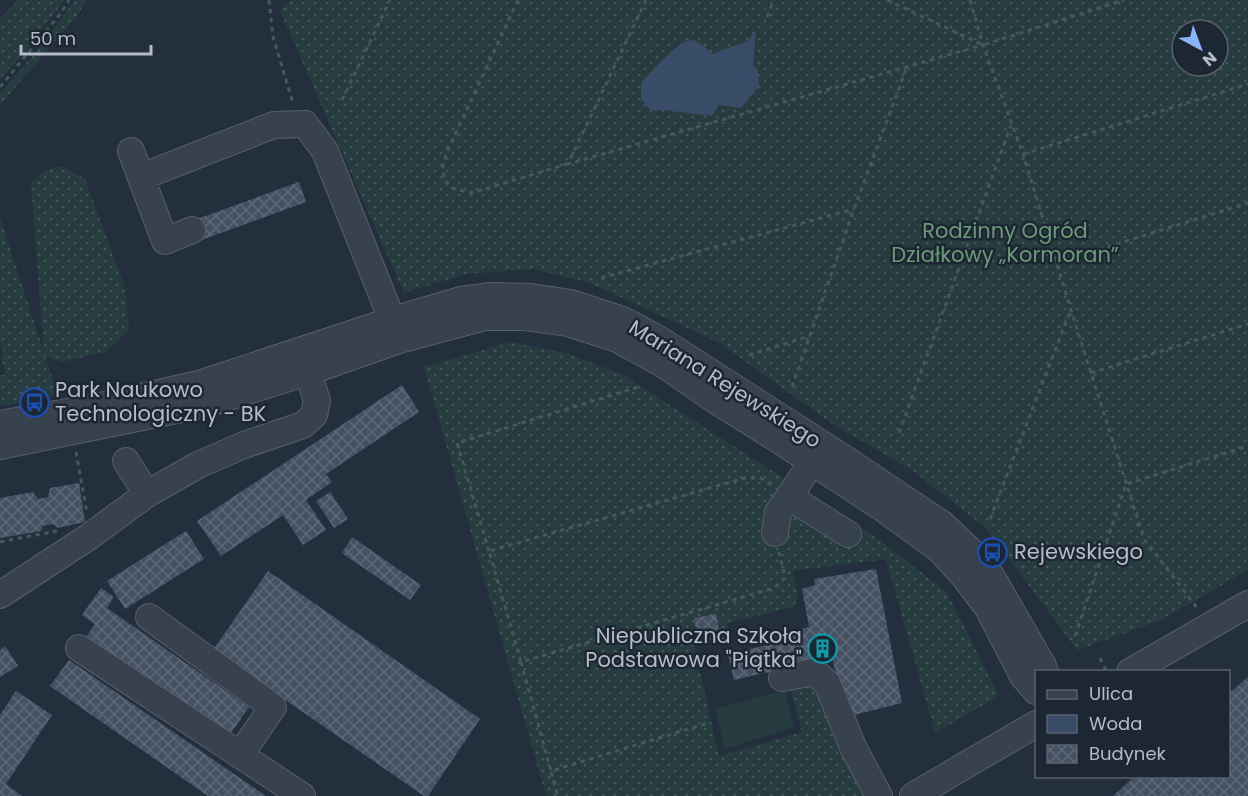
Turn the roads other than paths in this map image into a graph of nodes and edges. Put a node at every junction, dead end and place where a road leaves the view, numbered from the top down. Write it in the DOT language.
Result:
graph roads {
  1 [pos="131,151"];
  2 [pos="141,177"];
  3 [pos="192,230"];
  4 [pos="396,330"];
  5 [pos="308,372"];
  6 [pos="0,424"];
  7 [pos="0,446"];
  8 [pos="126,461"];
  9 [pos="812,462"];
  10 [pos="147,494"];
  11 [pos="789,497"];
  12 [pos="776,533"];
  13 [pos="848,534"];
  14 [pos="0,595"];
  15 [pos="1248,604"];
  16 [pos="149,617"];
  17 [pos="79,648"];
  18 [pos="1044,670"];
  19 [pos="1133,670"];
  20 [pos="782,678"];
  21 [pos="1035,690"];
  22 [pos="1035,725"];
  23 [pos="240,755"];
  24 [pos="302,796"];
  25 [pos="879,796"];
  26 [pos="913,796"];
  1 -- 2 [label="street"];
  2 -- 3 [label="street"];
  2 -- 4 [label="street"];
  4 -- 5 [label="street, Mariana Rejewskiego"];
  4 -- 6 [label="street, Mariana Rejewskiego"];
  4 -- 9 [label="street, Mariana Rejewskiego"];
  4 -- 18 [label="street, Mariana Rejewskiego"];
  5 -- 7 [label="street, Mariana Rejewskiego"];
  5 -- 10 [label="street"];
  8 -- 10 [label="street"];
  9 -- 11 [label="street"];
  9 -- 21 [label="street, Mariana Rejewskiego"];
  10 -- 14 [label="street"];
  11 -- 12 [label="street"];
  11 -- 13 [label="street"];
  15 -- 19 [label="street"];
  16 -- 23 [label="street"];
  17 -- 23 [label="street"];
  20 -- 25 [label="street"];
  22 -- 26 [label="street"];
  23 -- 24 [label="street"];
}
